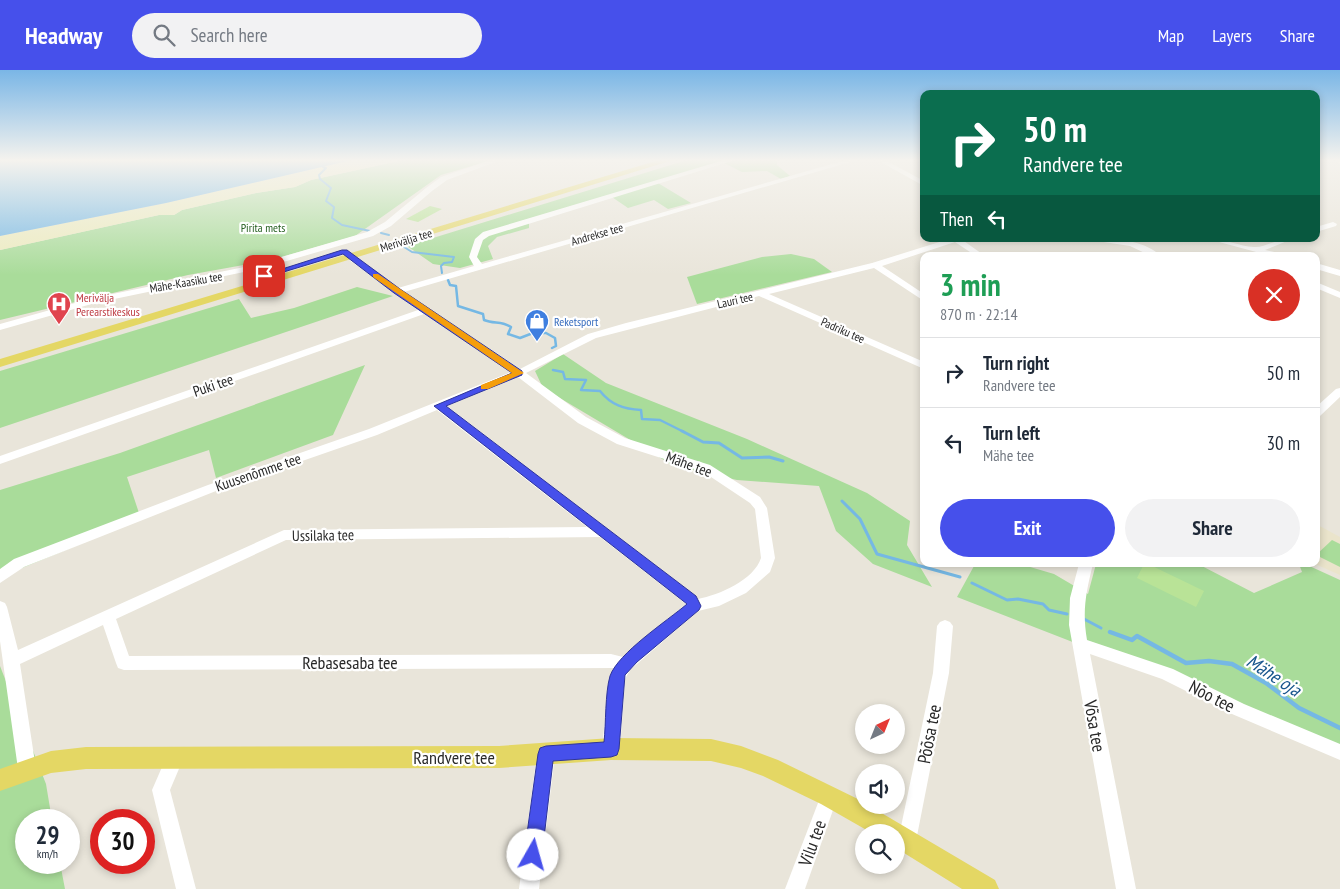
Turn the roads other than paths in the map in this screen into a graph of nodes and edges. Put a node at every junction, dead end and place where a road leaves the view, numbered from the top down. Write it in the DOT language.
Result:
graph roads {
  1 [pos="418,198"];
  2 [pos="527,198"];
  3 [pos="538,198"];
  4 [pos="605,198"];
  5 [pos="722,198"];
  6 [pos="1333,224"];
  7 [pos="1320,229"];
  8 [pos="947,242"];
  9 [pos="961,242"];
  10 [pos="1118,242"];
  11 [pos="1224,242"];
  12 [pos="1279,242"];
  13 [pos="1256,250"];
  14 [pos="976,252"];
  15 [pos="1149,252"];
  16 [pos="1264,252"];
  17 [pos="348,254"];
  18 [pos="875,265"];
  19 [pos="256,267"];
  20 [pos="1320,267"];
  21 [pos="480,268"];
  22 [pos="231,273"];
  23 [pos="1340,273"];
  24 [pos="249,280"];
  25 [pos="1320,287"];
  26 [pos="397,291"];
  27 [pos="233,293"];
  28 [pos="762,294"];
  29 [pos="1340,295"];
  30 [pos="920,297"];
  31 [pos="426,310"];
  32 [pos="0,326"];
  33 [pos="0,355"];
  34 [pos="0,363"];
  35 [pos="920,364"];
  36 [pos="519,373"];
  37 [pos="1340,390"];
  38 [pos="439,406"];
  39 [pos="1320,410"];
  40 [pos="0,460"];
  41 [pos="601,532"];
  42 [pos="1085,567"];
  43 [pos="0,577"];
  44 [pos="694,606"];
  45 [pos="0,607"];
  46 [pos="108,616"];
  47 [pos="945,626"];
  48 [pos="1082,645"];
  49 [pos="12,660"];
  50 [pos="624,665"];
  51 [pos="611,749"];
  52 [pos="1340,752"];
  53 [pos="546,754"];
  54 [pos="175,757"];
  55 [pos="27,769"];
  56 [pos="0,780"];
  57 [pos="829,796"];
  58 [pos="878,824"];
  59 [pos="902,824"];
  60 [pos="905,840"];
  61 [pos="186,889"];
  62 [pos="529,889"];
  63 [pos="795,889"];
  64 [pos="986,889"];
  65 [pos="1126,889"];
  1 -- 19 [label="street, Mähe-Kaasiku tee"];
  2 -- 17 [label="main road, Merivälja tee"];
  3 -- 17 [label="main road, Merivälja tee"];
  4 -- 21 [label="street"];
  5 -- 21 [label="street, Andrekse tee"];
  6 -- 7 [label="street"];
  8 -- 18 [label="street, Lauri tee"];
  9 -- 14 [label="street"];
  10 -- 15 [label="street"];
  11 -- 13 [label="street"];
  12 -- 13 [label="street"];
  13 -- 16 [label="street"];
  17 -- 24 [label="main road, Merivälja tee"];
  17 -- 26 [label="street, Mähe tee"];
  17 -- 27 [label="main road, Merivälja tee"];
  18 -- 28 [label="street, Lauri tee"];
  18 -- 30 [label="street"];
  19 -- 22 [label="street, Mähe-Kaasiku tee"];
  19 -- 24 [label="street"];
  20 -- 23 [label="street"];
  21 -- 26 [label="street, Andrekse tee"];
  22 -- 24 [label="street"];
  22 -- 32 [label="street, Mähe-Kaasiku tee"];
  24 -- 27 [label="main road"];
  24 -- 33 [label="main road, Merivälja tee"];
  25 -- 29 [label="street"];
  26 -- 31 [label="street, Mähe tee"];
  27 -- 34 [label="main road, Merivälja tee"];
  28 -- 35 [label="street, Padriku tee"];
  28 -- 36 [label="street, Lauri tee"];
  31 -- 36 [label="street, Mähe tee"];
  31 -- 40 [label="street, Puki tee"];
  36 -- 38 [label="street, Kuusenõmme tee"];
  36 -- 44 [label="street, Mähe tee"];
  37 -- 39 [label="street"];
  38 -- 41 [label="street"];
  38 -- 43 [label="street, Kuusenõmme tee"];
  41 -- 44 [label="street"];
  41 -- 46 [label="street, Ussilaka tee"];
  42 -- 48 [label="street, Võsa tee"];
  44 -- 50 [label="street, Mähe tee"];
  45 -- 49 [label="street"];
  46 -- 49 [label="street, Ussilaka tee"];
  46 -- 50 [label="street, Rebasesaba tee"];
  47 -- 59 [label="street, Põõsa tee"];
  48 -- 52 [label="street, Nõo tee"];
  48 -- 65 [label="street, Võsa tee"];
  49 -- 55 [label="street"];
  50 -- 51 [label="street"];
  51 -- 53 [label="main road, Randvere tee"];
  51 -- 57 [label="main road, Randvere tee"];
  53 -- 54 [label="main road, Randvere tee"];
  53 -- 62 [label="street"];
  54 -- 55 [label="main road, Randvere tee"];
  54 -- 61 [label="street"];
  55 -- 56 [label="main road, Randvere tee"];
  57 -- 58 [label="main road, Randvere tee"];
  57 -- 63 [label="street, Vilu tee"];
  60 -- 64 [label="main road, Randvere tee"];
}
